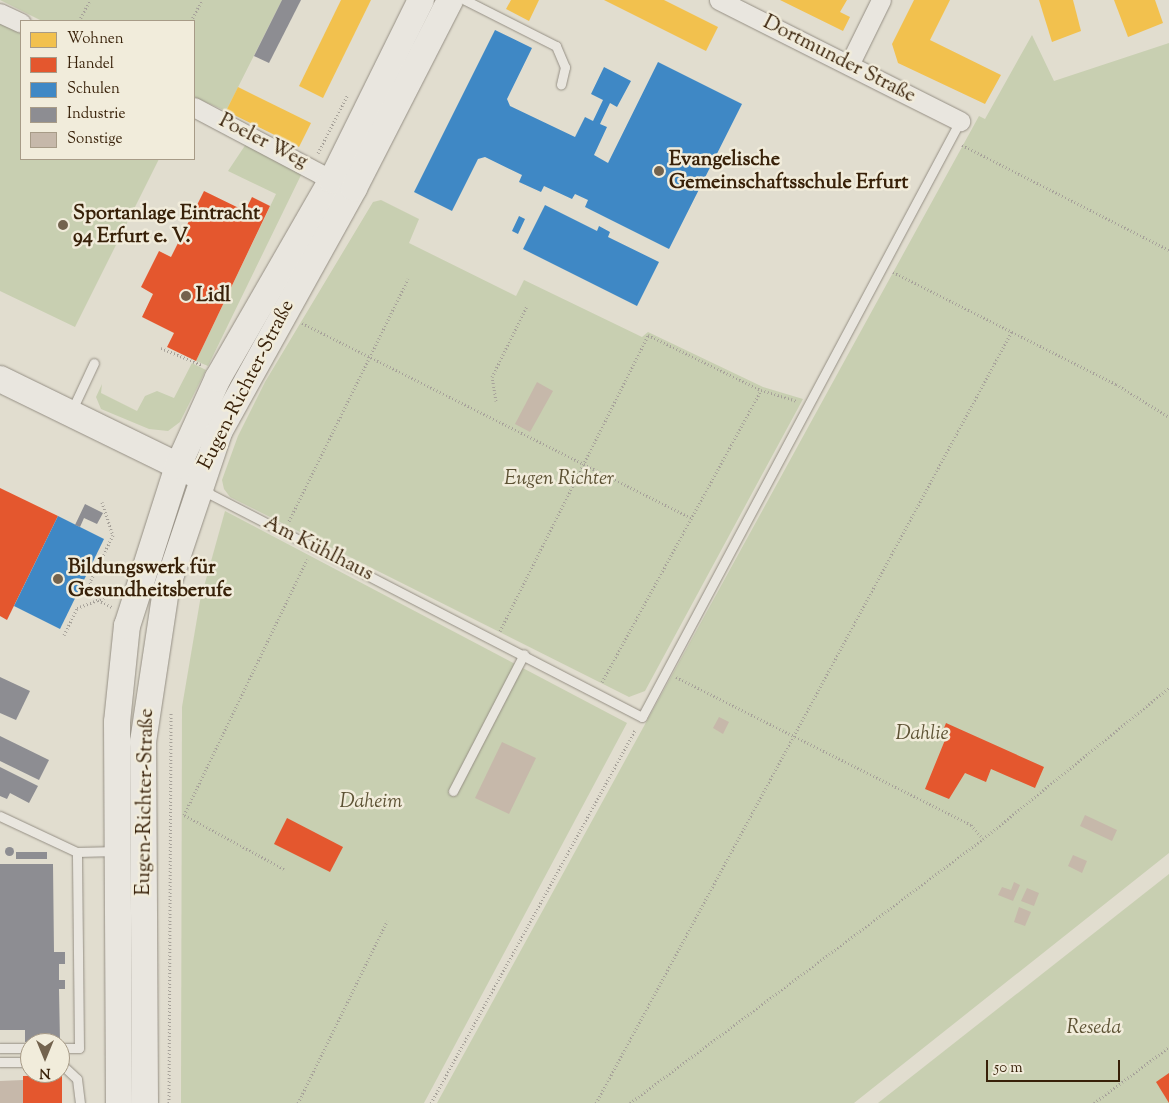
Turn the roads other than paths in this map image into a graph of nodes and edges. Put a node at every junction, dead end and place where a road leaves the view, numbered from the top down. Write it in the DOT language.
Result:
graph roads {
  1 [pos="421,0"];
  2 [pos="450,0"];
  3 [pos="465,0"];
  4 [pos="719,0"];
  5 [pos="881,0"];
  6 [pos="0,13"];
  7 [pos="20,23"];
  8 [pos="849,65"];
  9 [pos="561,85"];
  10 [pos="195,108"];
  11 [pos="960,121"];
  12 [pos="332,180"];
  13 [pos="94,363"];
  14 [pos="0,379"];
  15 [pos="70,414"];
  16 [pos="189,471"];
  17 [pos="524,654"];
  18 [pos="453,791"];
  19 [pos="0,816"];
  20 [pos="119,851"];
  21 [pos="77,852"];
  22 [pos="0,1048"];
  23 [pos="20,1048"];
  24 [pos="70,1048"];
  25 [pos="0,1062"];
  26 [pos="20,1062"];
  27 [pos="70,1072"];
  28 [pos="80,1103"];
  29 [pos="119,1103"];
  30 [pos="145,1103"];
  1 -- 12 [label="main road, Eugen-Richter-Straße"];
  2 -- 16 [label="main road, Eugen-Richter-Straße"];
  3 -- 9 [label="lane"];
  4 -- 8 [label="street, Dortmunder Straße"];
  5 -- 8 [label="street"];
  6 -- 7 [label="street"];
  8 -- 11 [label="street, Dortmunder Straße"];
  10 -- 12 [label="street, Poeler Weg"];
  11 -- 17 [label="lane, Am Kühlhaus"];
  12 -- 16 [label="main road, Eugen-Richter-Straße"];
  13 -- 15 [label="lane"];
  14 -- 15 [label="main road, Am Kühlhaus"];
  15 -- 16 [label="main road, Am Kühlhaus"];
  16 -- 17 [label="lane, Am Kühlhaus"];
  16 -- 20 [label="main road, Eugen-Richter-Straße"];
  16 -- 30 [label="main road, Eugen-Richter-Straße"];
  17 -- 18 [label="lane"];
  19 -- 21 [label="lane"];
  20 -- 21 [label="lane"];
  20 -- 29 [label="main road, Eugen-Richter-Straße"];
  21 -- 24 [label="lane"];
  22 -- 23 [label="lane"];
  25 -- 26 [label="lane"];
  27 -- 28 [label="lane"];
}
